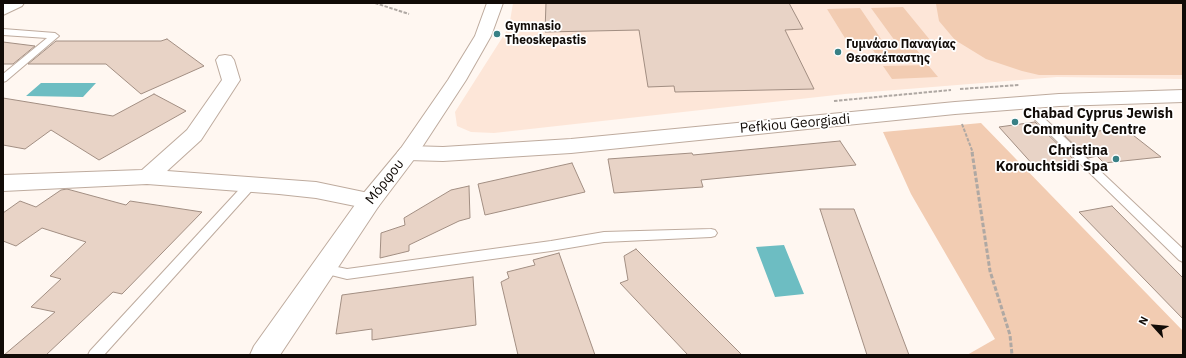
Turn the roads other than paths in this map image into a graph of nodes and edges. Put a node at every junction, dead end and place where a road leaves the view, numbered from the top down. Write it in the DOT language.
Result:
graph roads {
  1 [pos="16,3"];
  2 [pos="495,3"];
  3 [pos="3,10"];
  4 [pos="3,32"];
  5 [pos="225,60"];
  6 [pos="3,79"];
  7 [pos="1183,96"];
  8 [pos="1023,103"];
  9 [pos="408,153"];
  10 [pos="147,177"];
  11 [pos="3,183"];
  12 [pos="251,184"];
  13 [pos="370,201"];
  14 [pos="711,233"];
  15 [pos="1183,257"];
  16 [pos="323,269"];
  17 [pos="95,355"];
  18 [pos="264,355"];
  1 -- 3 [label="street"];
  2 -- 9 [label="street, Μόρφου"];
  4 -- 6 [label="lane"];
  5 -- 10 [label="street"];
  7 -- 8 [label="street, Pefkiou Georgiadi"];
  8 -- 9 [label="street, Pefkiou Georgiadi"];
  8 -- 15 [label="lane"];
  9 -- 13 [label="street, Μόρφου"];
  10 -- 11 [label="street"];
  10 -- 12 [label="street"];
  12 -- 13 [label="street"];
  12 -- 17 [label="lane"];
  13 -- 16 [label="street, Μόρφου"];
  14 -- 16 [label="lane"];
  16 -- 18 [label="street, Μόρφου"];
}
